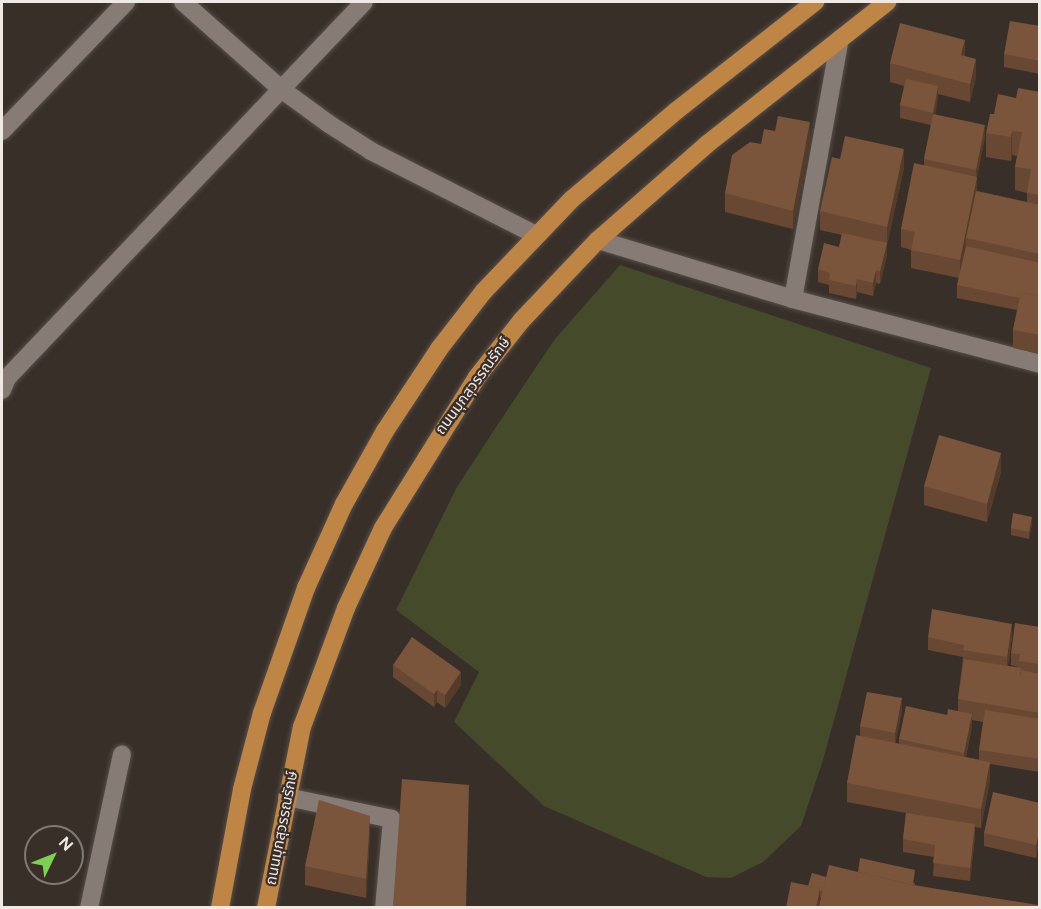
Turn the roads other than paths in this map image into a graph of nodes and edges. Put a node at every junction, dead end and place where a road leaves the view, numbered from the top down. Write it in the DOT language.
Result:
graph roads {
  1 [pos="126,2"];
  2 [pos="183,2"];
  3 [pos="364,2"];
  4 [pos="815,2"];
  5 [pos="887,2"];
  6 [pos="840,39"];
  7 [pos="282,89"];
  8 [pos="2,131"];
  9 [pos="536,235"];
  10 [pos="598,240"];
  11 [pos="792,299"];
  12 [pos="1040,364"];
  13 [pos="2,390"];
  14 [pos="122,754"];
  15 [pos="287,797"];
  16 [pos="89,908"];
  17 [pos="220,908"];
  18 [pos="266,908"];
  19 [pos="384,908"];
  1 -- 8 [label="street"];
  2 -- 7 [label="street"];
  3 -- 7 [label="street"];
  4 -- 9 [label="main road"];
  5 -- 6 [label="main road, ถนนมุกสุวรรณรักษ์"];
  6 -- 10 [label="main road, ถนนมุกสุวรรณรักษ์"];
  6 -- 11 [label="street"];
  7 -- 9 [label="street"];
  7 -- 13 [label="street"];
  9 -- 17 [label="main road"];
  10 -- 11 [label="street"];
  10 -- 15 [label="main road, ถนนมุกสุวรรณรักษ์"];
  11 -- 12 [label="street"];
  14 -- 16 [label="street"];
  15 -- 18 [label="main road, ถนนมุกสุวรรณรักษ์"];
  15 -- 19 [label="street"];
}
